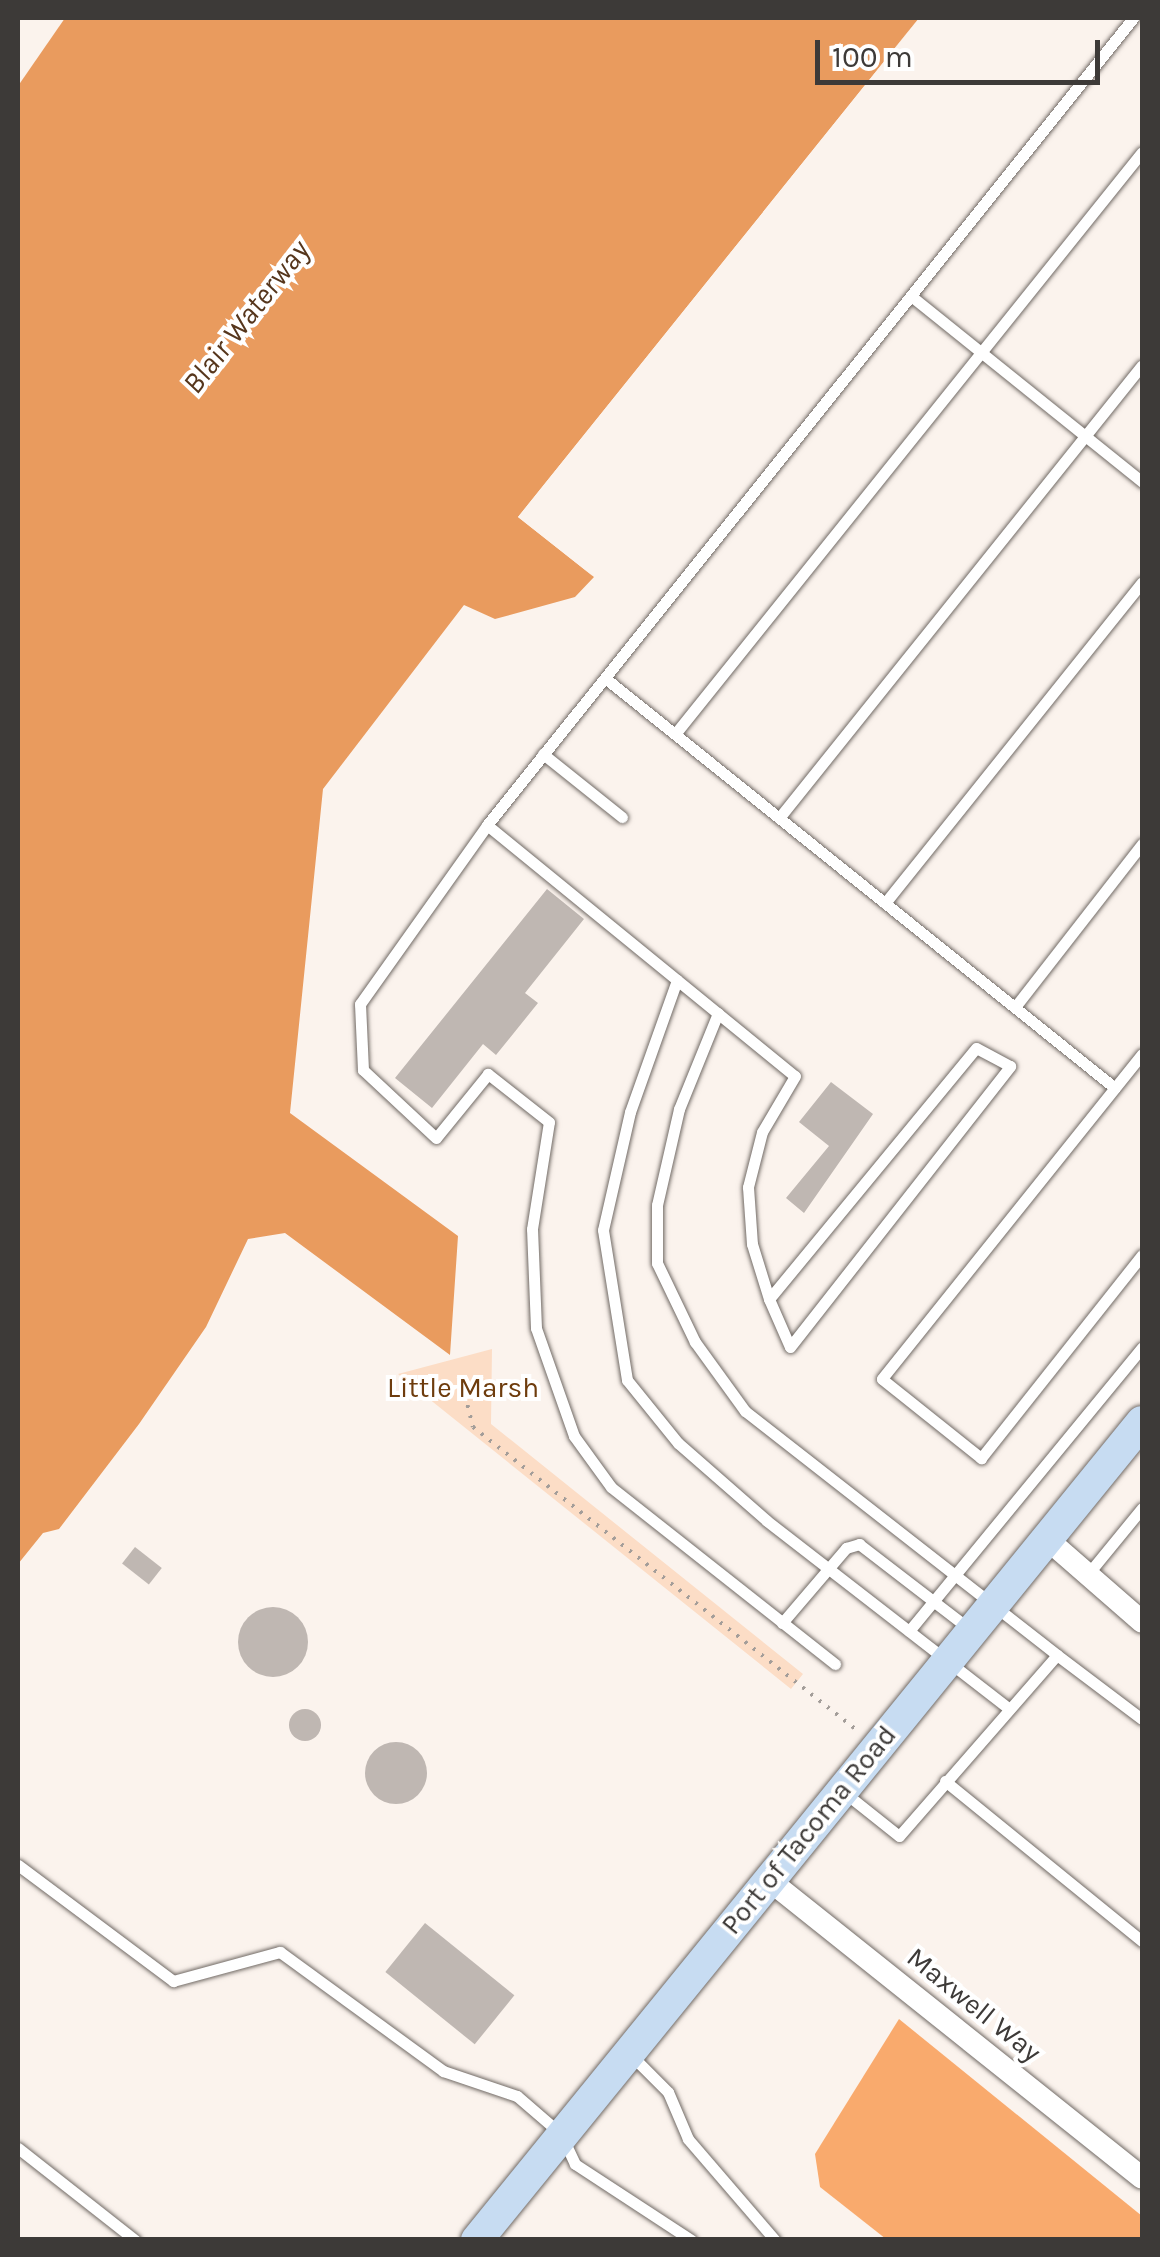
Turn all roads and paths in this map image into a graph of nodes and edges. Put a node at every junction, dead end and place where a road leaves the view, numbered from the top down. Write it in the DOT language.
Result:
graph roads {
  1 [pos="1134,18"];
  2 [pos="1142,152"];
  3 [pos="911,296"];
  4 [pos="982,353"];
  5 [pos="1142,364"];
  6 [pos="1085,436"];
  7 [pos="1142,482"];
  8 [pos="1142,582"];
  9 [pos="605,678"];
  10 [pos="676,734"];
  11 [pos="543,754"];
  12 [pos="622,817"];
  13 [pos="780,818"];
  14 [pos="487,825"];
  15 [pos="1142,844"];
  16 [pos="885,903"];
  17 [pos="678,980"];
  18 [pos="1014,1007"];
  19 [pos="718,1013"];
  20 [pos="1142,1054"];
  21 [pos="1115,1088"];
  22 [pos="1142,1255"];
  23 [pos="769,1299"];
  24 [pos="1142,1347"];
  25 [pos="465,1394"];
  26 [pos="1142,1422"];
  27 [pos="1142,1508"];
  28 [pos="1047,1538"];
  29 [pos="830,1570"];
  30 [pos="954,1574"];
  31 [pos="1088,1574"];
  32 [pos="934,1599"];
  33 [pos="982,1618"];
  34 [pos="1142,1622"];
  35 [pos="782,1623"];
  36 [pos="909,1631"];
  37 [pos="1057,1655"];
  38 [pos="948,1660"];
  39 [pos="835,1664"];
  40 [pos="1008,1709"];
  41 [pos="1142,1719"];
  42 [pos="877,1747"];
  43 [pos="944,1781"];
  44 [pos="842,1791"];
  45 [pos="18,1866"];
  46 [pos="769,1880"];
  47 [pos="1142,1941"];
  48 [pos="627,2053"];
  49 [pos="561,2134"];
  50 [pos="18,2148"];
  51 [pos="1142,2178"];
  52 [pos="134,2240"];
  53 [pos="477,2240"];
  54 [pos="691,2240"];
  55 [pos="776,2240"];
  1 -- 3 [label="lane"];
  2 -- 4 [label="lane"];
  3 -- 4 [label="lane"];
  3 -- 9 [label="lane"];
  4 -- 6 [label="lane"];
  4 -- 10 [label="lane"];
  5 -- 6 [label="lane"];
  6 -- 7 [label="lane"];
  6 -- 13 [label="lane"];
  8 -- 16 [label="lane"];
  9 -- 10 [label="lane"];
  9 -- 11 [label="lane"];
  10 -- 13 [label="lane"];
  11 -- 12 [label="lane"];
  11 -- 14 [label="lane"];
  13 -- 16 [label="lane"];
  14 -- 17 [label="lane"];
  14 -- 35 [label="lane"];
  15 -- 18 [label="lane"];
  16 -- 18 [label="lane"];
  17 -- 19 [label="lane"];
  17 -- 29 [label="lane"];
  18 -- 21 [label="lane"];
  19 -- 23 [label="lane"];
  19 -- 30 [label="lane"];
  20 -- 21 [label="lane"];
  21 -- 22 [label="lane"];
  23 -- 23 [label="lane"];
  24 -- 30 [label="lane"];
  25 -- 42 [label="path"];
  26 -- 28 [label="main road, Port of Tacoma Road"];
  27 -- 31 [label="lane"];
  28 -- 31 [label="street"];
  28 -- 33 [label="main road, Port of Tacoma Road"];
  29 -- 32 [label="lane"];
  29 -- 35 [label="lane"];
  29 -- 36 [label="lane"];
  30 -- 32 [label="lane"];
  30 -- 33 [label="lane"];
  31 -- 34 [label="street"];
  32 -- 33 [label="lane"];
  32 -- 36 [label="lane"];
  33 -- 37 [label="lane"];
  33 -- 38 [label="main road, Port of Tacoma Road"];
  35 -- 39 [label="lane"];
  36 -- 38 [label="lane"];
  37 -- 40 [label="lane"];
  37 -- 41 [label="lane"];
  38 -- 40 [label="lane"];
  38 -- 42 [label="main road, Port of Tacoma Road"];
  40 -- 43 [label="lane"];
  42 -- 44 [label="main road, Port of Tacoma Road"];
  43 -- 44 [label="lane"];
  43 -- 47 [label="lane"];
  44 -- 46 [label="main road, Port of Tacoma Road"];
  45 -- 49 [label="lane"];
  46 -- 48 [label="main road, Port of Tacoma Road"];
  46 -- 51 [label="street, Maxwell Way"];
  48 -- 49 [label="main road, Port of Tacoma Road"];
  48 -- 55 [label="lane"];
  49 -- 53 [label="main road, Port of Tacoma Road"];
  49 -- 54 [label="lane"];
  50 -- 52 [label="lane"];
}
